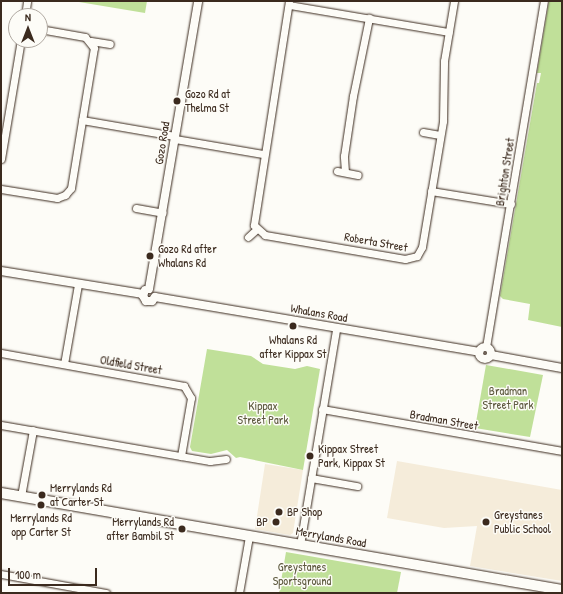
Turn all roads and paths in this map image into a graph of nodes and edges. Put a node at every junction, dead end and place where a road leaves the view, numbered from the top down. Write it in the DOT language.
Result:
graph roads {
  1 [pos="198,1"];
  2 [pos="454,1"];
  3 [pos="544,1"];
  4 [pos="289,3"];
  5 [pos="369,18"];
  6 [pos="48,30"];
  7 [pos="449,32"];
  8 [pos="91,41"];
  9 [pos="110,44"];
  10 [pos="20,48"];
  11 [pos="82,120"];
  12 [pos="423,132"];
  13 [pos="440,135"];
  14 [pos="175,138"];
  15 [pos="263,154"];
  16 [pos="1,159"];
  17 [pos="358,174"];
  18 [pos="1,189"];
  19 [pos="431,191"];
  20 [pos="511,204"];
  21 [pos="136,208"];
  22 [pos="163,213"];
  23 [pos="257,229"];
  24 [pos="248,237"];
  25 [pos="1,271"];
  26 [pos="78,285"];
  27 [pos="149,289"];
  28 [pos="142,294"];
  29 [pos="155,297"];
  30 [pos="336,329"];
  31 [pos="486,346"];
  32 [pos="479,352"];
  33 [pos="1,353"];
  34 [pos="491,355"];
  35 [pos="64,364"];
  36 [pos="562,368"];
  37 [pos="322,409"];
  38 [pos="1,425"];
  39 [pos="33,430"];
  40 [pos="562,451"];
  41 [pos="181,456"];
  42 [pos="226,459"];
  43 [pos="310,478"];
  44 [pos="358,486"];
  45 [pos="1,493"];
  46 [pos="21,496"];
  47 [pos="249,536"];
  48 [pos="300,545"];
  49 [pos="1,574"];
  50 [pos="562,591"];
  51 [pos="106,593"];
  52 [pos="239,593"];
  1 -- 14 [label="street, Gozo Road"];
  2 -- 7 [label="street, Roberta Street"];
  3 -- 20 [label="street, Brighton Street"];
  4 -- 5 [label="street"];
  4 -- 15 [label="street"];
  5 -- 7 [label="street"];
  5 -- 17 [label="street"];
  6 -- 8 [label="street"];
  7 -- 13 [label="street, Roberta Street"];
  8 -- 9 [label="street"];
  8 -- 11 [label="street"];
  10 -- 16 [label="street"];
  11 -- 14 [label="street"];
  11 -- 18 [label="street"];
  12 -- 13 [label="street"];
  13 -- 19 [label="street, Roberta Street"];
  14 -- 15 [label="street"];
  14 -- 22 [label="street, Gozo Road"];
  15 -- 23 [label="street"];
  19 -- 20 [label="street"];
  19 -- 23 [label="street, Roberta Street"];
  20 -- 31 [label="street, Brighton Street"];
  21 -- 22 [label="street"];
  22 -- 27 [label="street, Gozo Road"];
  23 -- 24 [label="street"];
  25 -- 26 [label="street"];
  26 -- 28 [label="street"];
  26 -- 35 [label="street"];
  27 -- 28 [label="street"];
  27 -- 29 [label="street"];
  28 -- 29 [label="street, Whalans Road"];
  29 -- 30 [label="street, Whalans Road"];
  30 -- 32 [label="street, Whalans Road"];
  30 -- 37 [label="street"];
  31 -- 32 [label="street"];
  31 -- 34 [label="street"];
  32 -- 34 [label="street, Whalans Road"];
  33 -- 35 [label="street, Oldfield Street"];
  34 -- 36 [label="street"];
  35 -- 41 [label="street, Oldfield Street"];
  37 -- 40 [label="street, Bradman Street"];
  37 -- 43 [label="street"];
  38 -- 39 [label="street"];
  39 -- 41 [label="street"];
  39 -- 46 [label="street"];
  41 -- 42 [label="street"];
  43 -- 44 [label="street"];
  43 -- 48 [label="street"];
  45 -- 46 [label="main road, Merrylands Road"];
  46 -- 47 [label="main road, Merrylands Road"];
  47 -- 48 [label="main road, Merrylands Road"];
  47 -- 52 [label="street"];
  48 -- 50 [label="main road, Merrylands Road"];
  49 -- 51 [label="street"];
}
